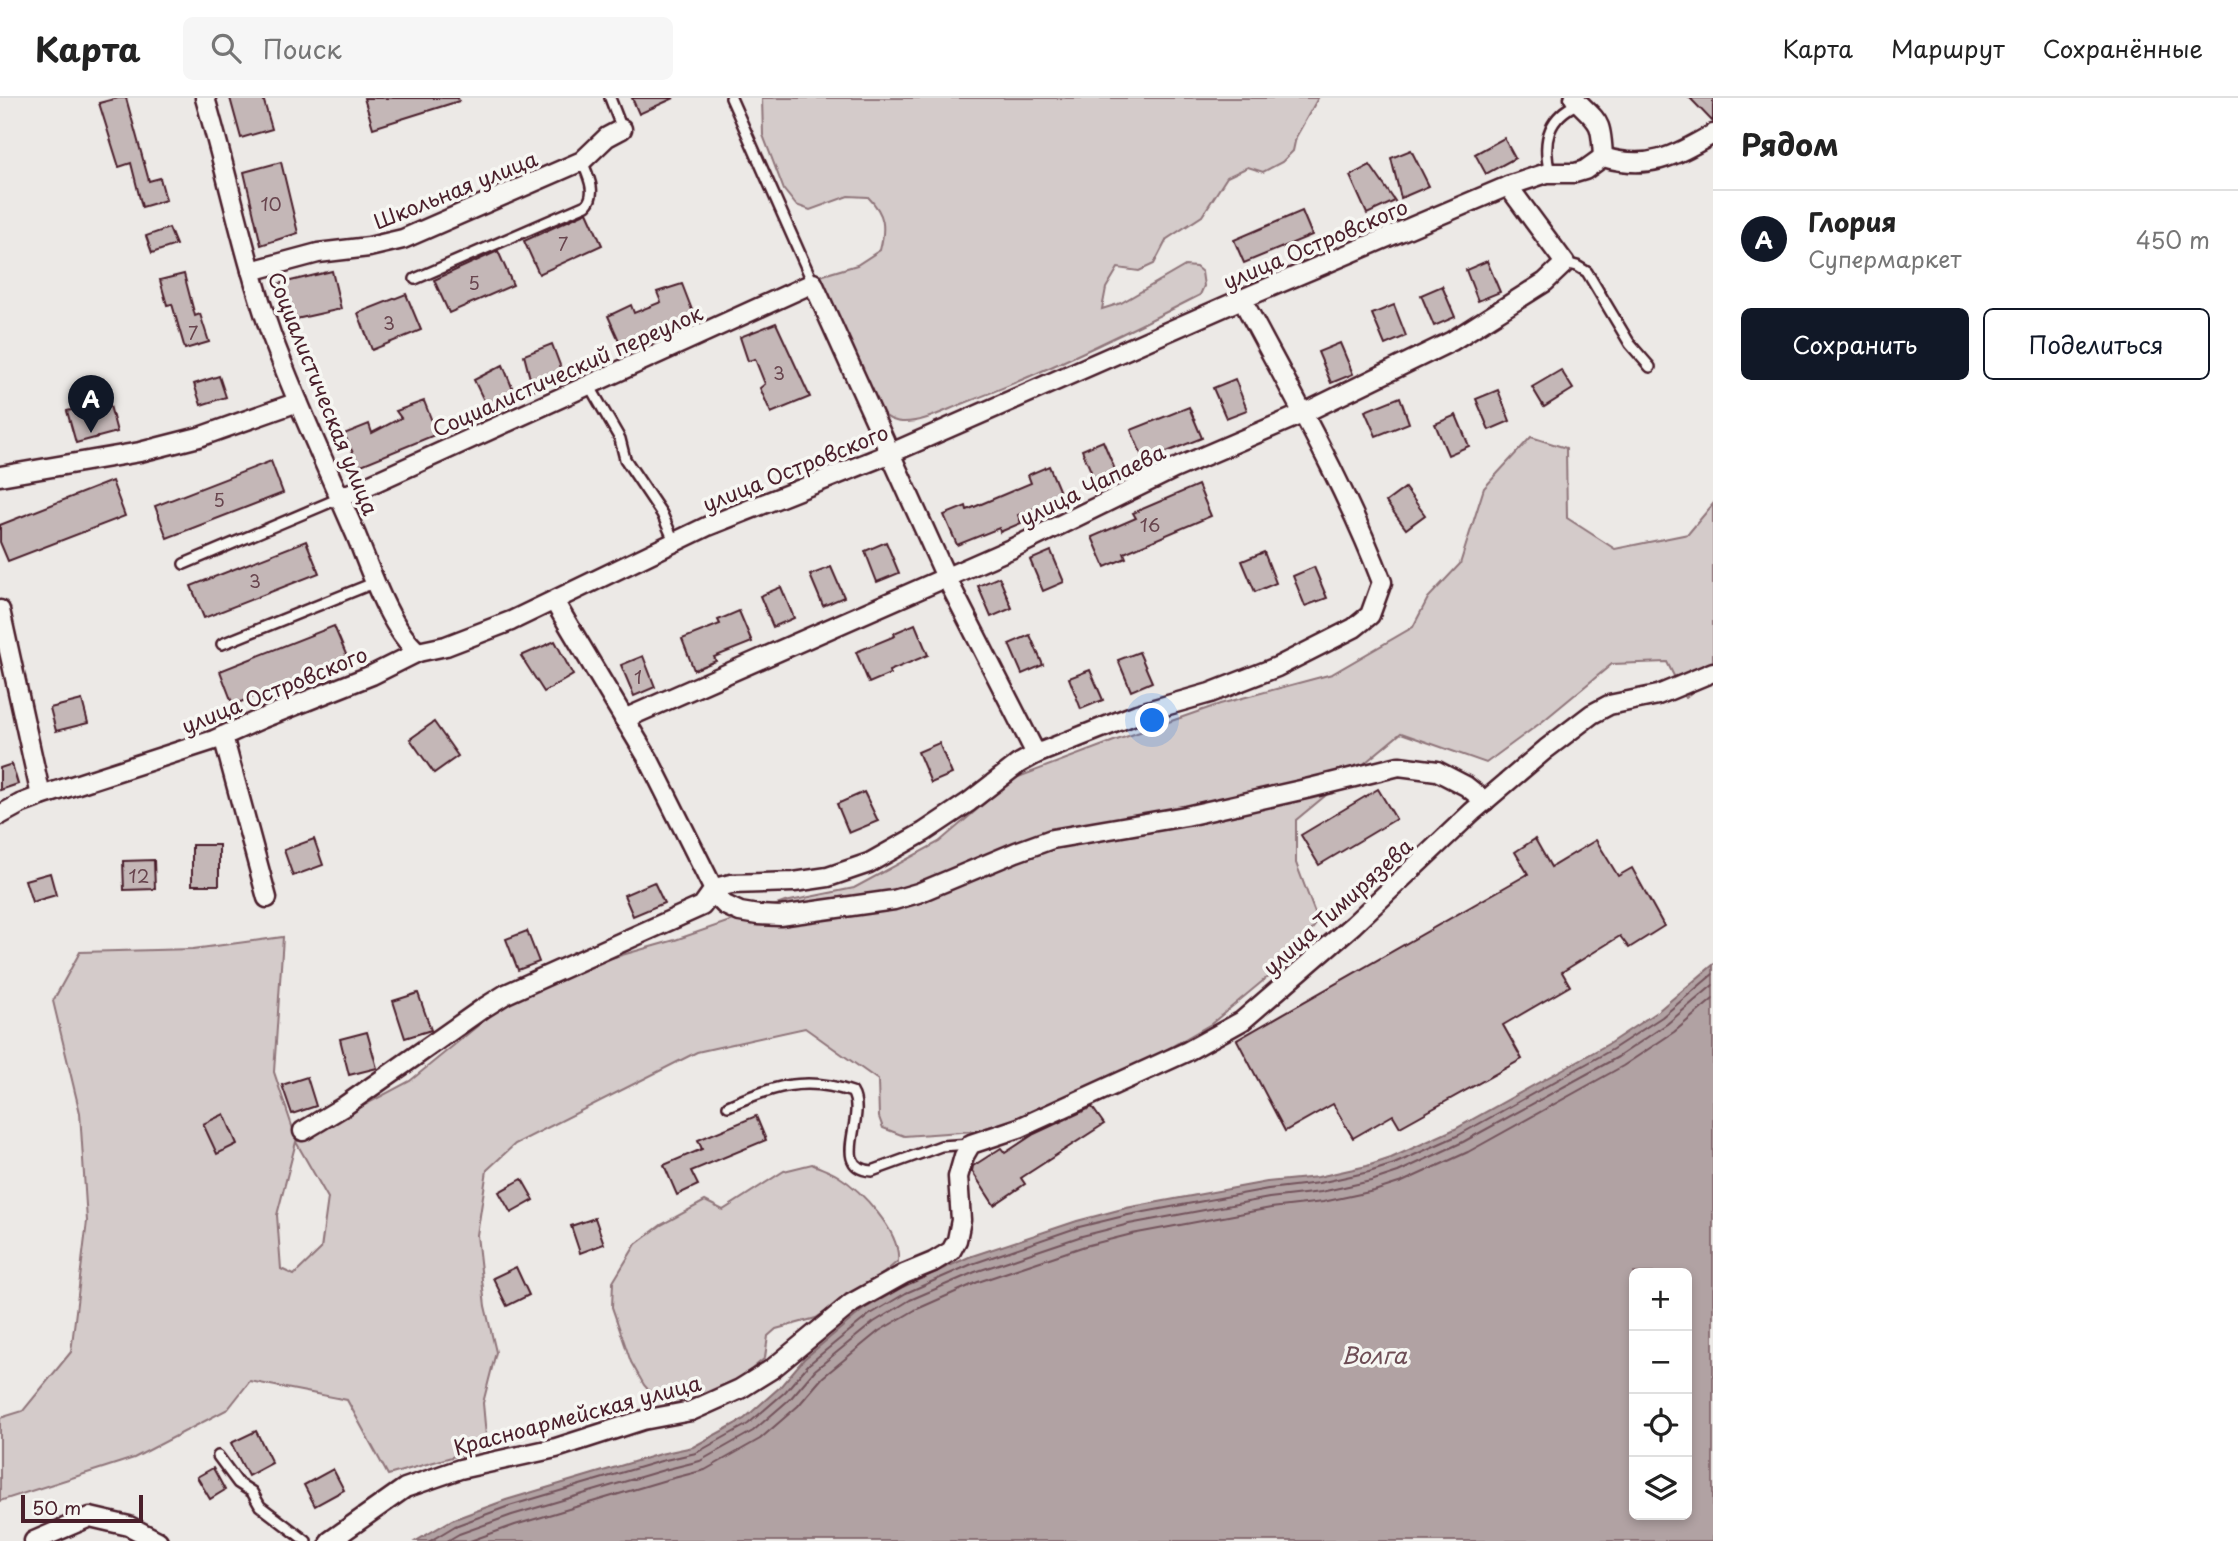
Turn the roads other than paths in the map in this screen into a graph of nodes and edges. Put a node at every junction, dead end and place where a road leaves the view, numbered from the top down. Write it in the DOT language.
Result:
graph roads {
  1 [pos="205,98"];
  2 [pos="610,98"];
  3 [pos="731,98"];
  4 [pos="1576,101"];
  5 [pos="622,129"];
  6 [pos="1713,134"];
  7 [pos="1603,157"];
  8 [pos="582,161"];
  9 [pos="1550,173"];
  10 [pos="1508,186"];
  11 [pos="1565,263"];
  12 [pos="251,271"];
  13 [pos="415,279"];
  14 [pos="813,283"];
  15 [pos="1242,299"];
  16 [pos="1650,367"];
  17 [pos="589,385"];
  18 [pos="298,402"];
  19 [pos="1302,414"];
  20 [pos="889,454"];
  21 [pos="0,475"];
  22 [pos="340,498"];
  23 [pos="675,542"];
  24 [pos="184,564"];
  25 [pos="946,577"];
  26 [pos="376,582"];
  27 [pos="554,601"];
  28 [pos="0,610"];
  29 [pos="222,644"];
  30 [pos="418,652"];
  31 [pos="1713,672"];
  32 [pos="624,719"];
  33 [pos="223,736"];
  34 [pos="1036,754"];
  35 [pos="41,796"];
  36 [pos="1485,801"];
  37 [pos="0,815"];
  38 [pos="715,888"];
  39 [pos="267,898"];
  40 [pos="728,1106"];
  41 [pos="303,1131"];
  42 [pos="971,1144"];
  43 [pos="218,1457"];
  44 [pos="34,1541"];
  45 [pos="158,1541"];
  46 [pos="306,1541"];
  47 [pos="330,1541"];
  1 -- 12 [label="street, Социалистическая улица"];
  2 -- 5 [label="lane"];
  3 -- 14 [label="lane"];
  4 -- 7 [label="street"];
  4 -- 9 [label="lane"];
  5 -- 8 [label="street, Школьная улица"];
  6 -- 7 [label="street"];
  7 -- 9 [label="street, улица Островского"];
  8 -- 12 [label="street, Школьная улица"];
  8 -- 13 [label="lane"];
  9 -- 10 [label="street, улица Островского"];
  10 -- 11 [label="street"];
  10 -- 15 [label="street, улица Островского"];
  11 -- 16 [label="lane"];
  11 -- 19 [label="street, улица Чапаева"];
  12 -- 18 [label="street, Социалистическая улица"];
  14 -- 17 [label="street, Социалистический переулок"];
  14 -- 20 [label="street"];
  15 -- 19 [label="street"];
  15 -- 20 [label="street, улица Островского"];
  17 -- 22 [label="street, Социалистический переулок"];
  17 -- 23 [label="lane"];
  18 -- 21 [label="street"];
  18 -- 22 [label="street, Социалистическая улица"];
  19 -- 25 [label="street, улица Чапаева"];
  19 -- 34 [label="street"];
  20 -- 23 [label="street, улица Островского"];
  20 -- 25 [label="street"];
  22 -- 24 [label="lane"];
  22 -- 26 [label="street, Социалистическая улица"];
  23 -- 27 [label="street, улица Островского"];
  25 -- 32 [label="street, улица Чапаева"];
  25 -- 34 [label="street"];
  26 -- 29 [label="lane"];
  26 -- 30 [label="street, Социалистическая улица"];
  27 -- 30 [label="street, улица Островского"];
  27 -- 32 [label="street"];
  28 -- 35 [label="street"];
  30 -- 33 [label="street, улица Островского"];
  31 -- 36 [label="street, улица Тимирязева"];
  32 -- 38 [label="street"];
  33 -- 35 [label="street, улица Островского"];
  33 -- 39 [label="street"];
  34 -- 38 [label="street"];
  35 -- 37 [label="street, улица Островского"];
  36 -- 38 [label="street"];
  36 -- 42 [label="street, улица Тимирязева"];
  38 -- 41 [label="street"];
  40 -- 42 [label="lane"];
  42 -- 47 [label="street, Красноармейская улица"];
  43 -- 46 [label="lane"];
  44 -- 45 [label="street"];
}
